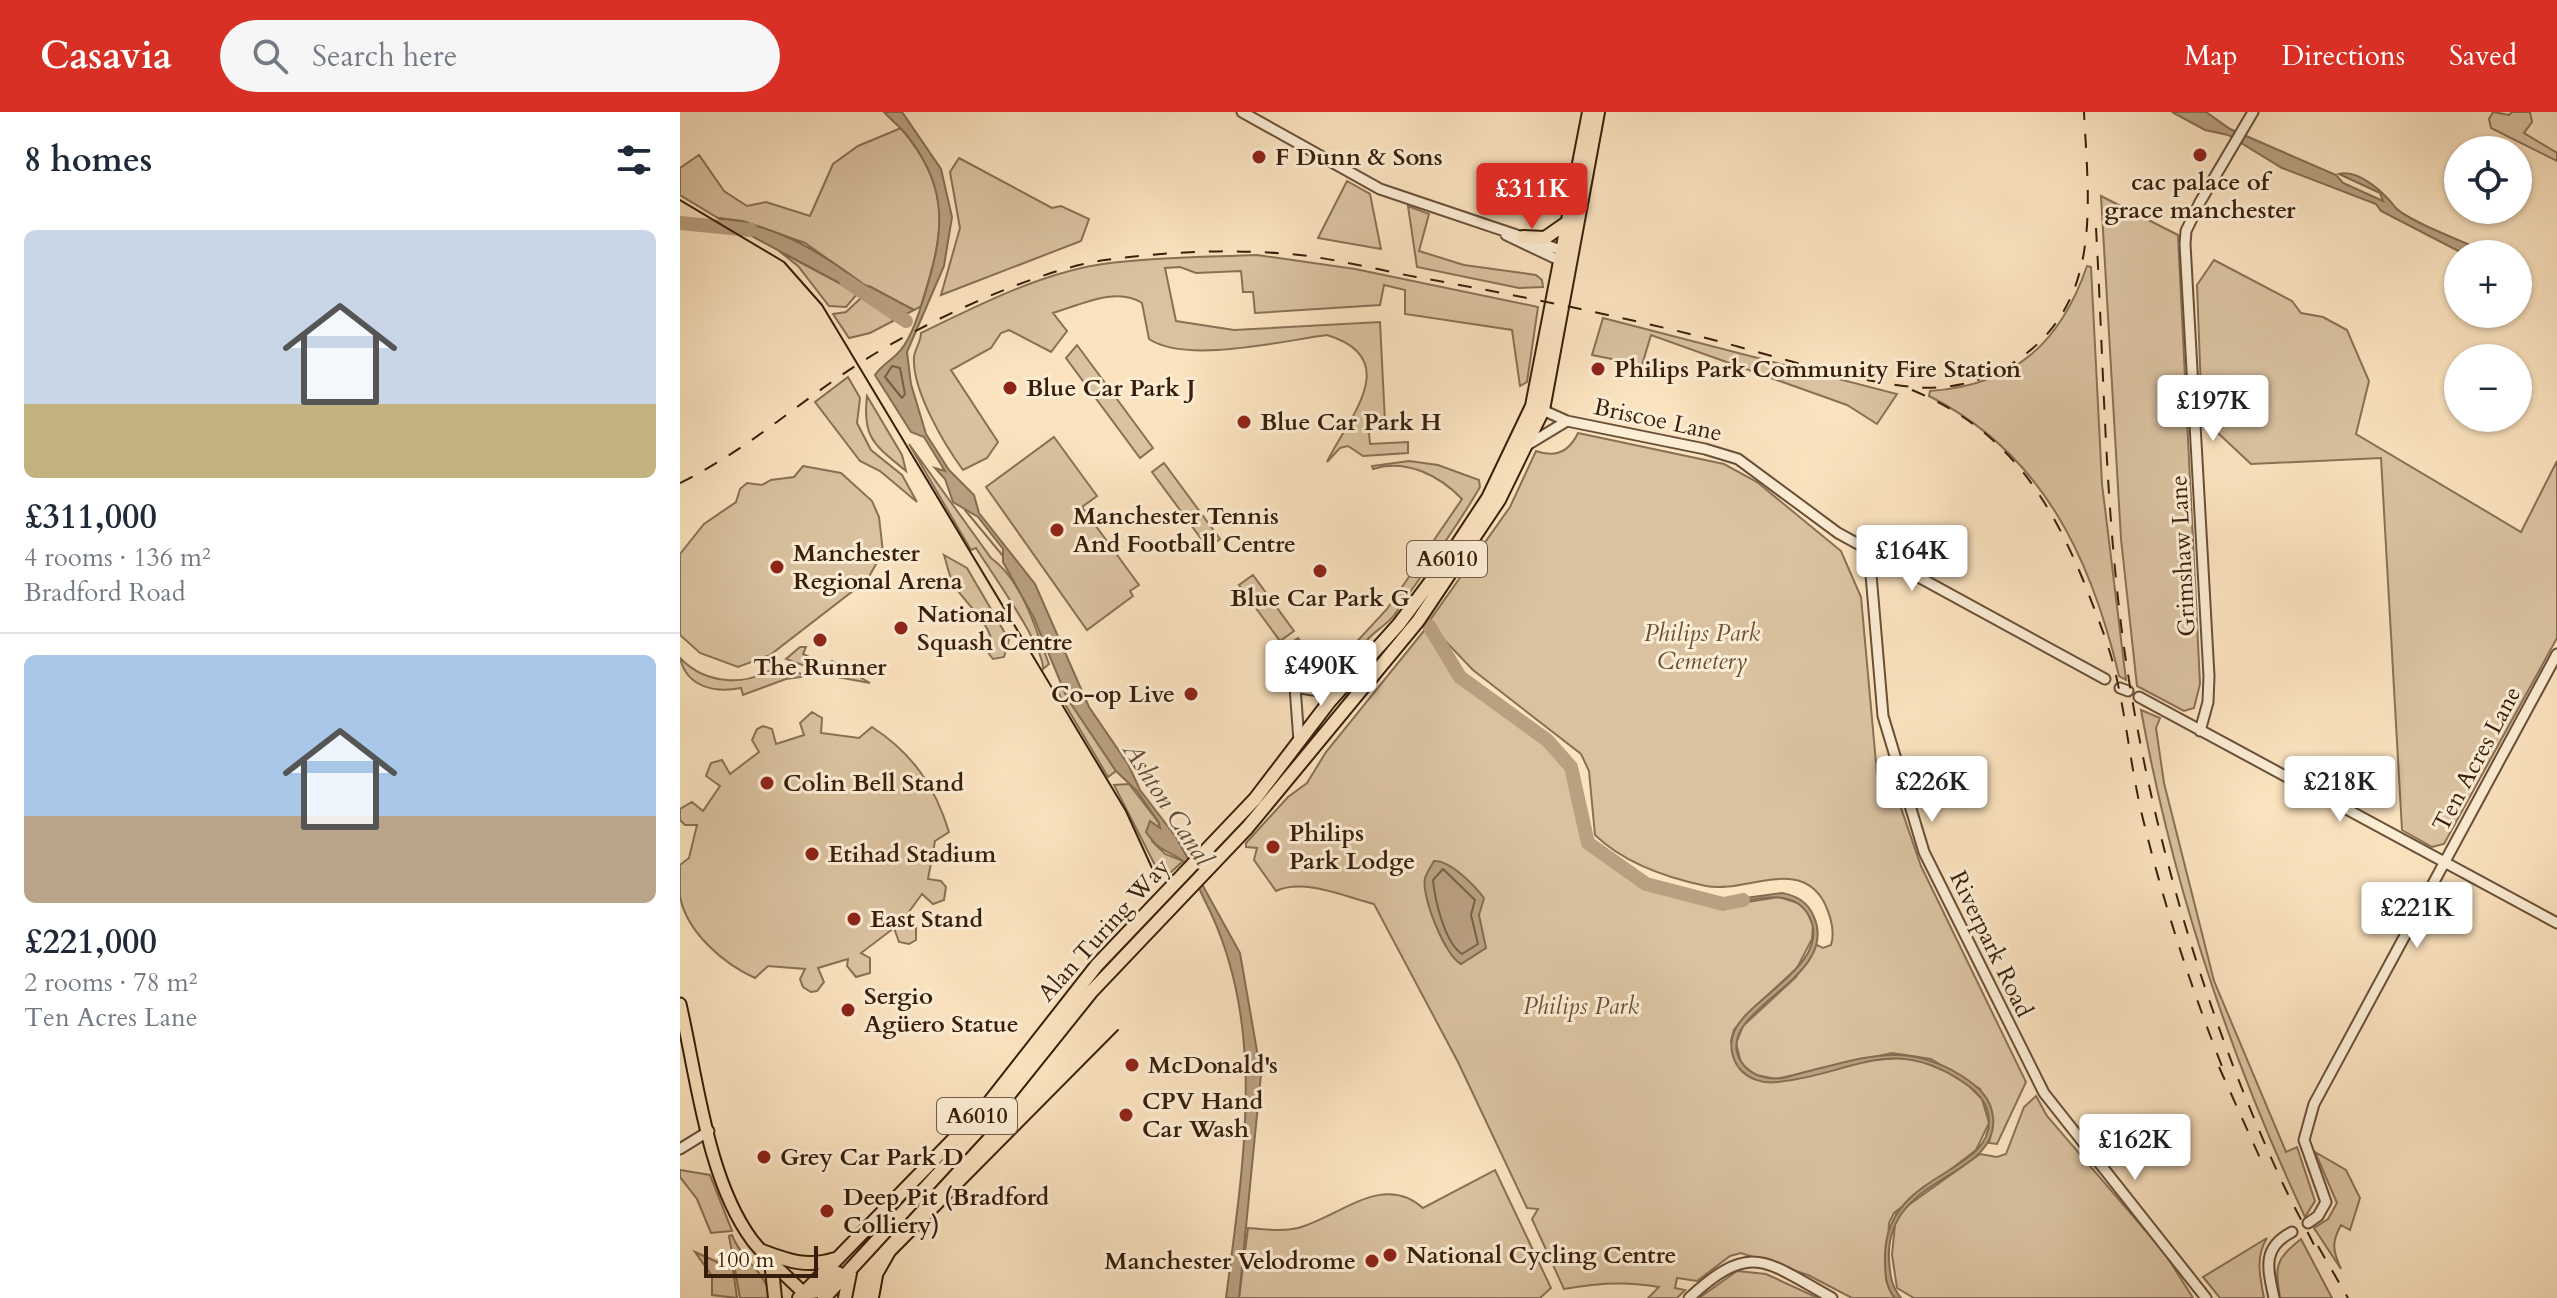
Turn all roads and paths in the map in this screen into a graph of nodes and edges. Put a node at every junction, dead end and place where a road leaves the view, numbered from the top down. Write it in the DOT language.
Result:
graph roads {
  1 [pos="1242,112"];
  2 [pos="1589,112"];
  3 [pos="1598,112"];
  4 [pos="2250,116"];
  5 [pos="1565,224"];
  6 [pos="1493,228"];
  7 [pos="1523,237"];
  8 [pos="1564,257"];
  9 [pos="1536,413"];
  10 [pos="1567,421"];
  11 [pos="1557,427"];
  12 [pos="1529,444"];
  13 [pos="1869,551"];
  14 [pos="2557,654"];
  15 [pos="2105,679"];
  16 [pos="1344,685"];
  17 [pos="2139,697"];
  18 [pos="1321,713"];
  19 [pos="1334,725"];
  20 [pos="2200,731"];
  21 [pos="1299,741"];
  22 [pos="2446,861"];
  23 [pos="2557,923"];
  24 [pos="1097,965"];
  25 [pos="1108,976"];
  26 [pos="680,1004"];
  27 [pos="709,1131"];
  28 [pos="680,1149"];
  29 [pos="2308,1223"];
  30 [pos="2292,1232"];
  31 [pos="876,1240"];
  32 [pos="762,1251"];
  33 [pos="838,1258"];
  34 [pos="771,1261"];
  35 [pos="853,1266"];
  36 [pos="804,1296"];
  37 [pos="775,1298"];
  38 [pos="824,1298"];
  39 [pos="845,1298"];
  40 [pos="1689,1298"];
  41 [pos="1832,1298"];
  42 [pos="2206,1298"];
  43 [pos="2274,1298"];
  1 -- 6 [label="street"];
  2 -- 5 [label="highway, A6010"];
  3 -- 8 [label="highway, A6010"];
  4 -- 20 [label="street, Grimshaw Lane"];
  5 -- 7 [label="highway"];
  5 -- 8 [label="highway, A6010"];
  6 -- 7 [label="street"];
  6 -- 8 [label="street"];
  7 -- 8 [label="street"];
  8 -- 9 [label="highway, A6010"];
  9 -- 10 [label="street"];
  9 -- 11 [label="street, Briscoe Lane"];
  9 -- 12 [label="highway, Alan Turing Way / A6010"];
  9 -- 16 [label="highway, Alan Turing Way / A6010"];
  10 -- 11 [label="street, Briscoe Lane"];
  10 -- 13 [label="street, Briscoe Lane"];
  11 -- 12 [label="street"];
  12 -- 19 [label="highway, Alan Turing Way / A6010"];
  13 -- 15 [label="street, Briscoe Lane"];
  13 -- 42 [label="street, Riverpark Road"];
  14 -- 22 [label="street, Ten Acres Lane"];
  16 -- 18 [label="highway, Alan Turing Way / A6010"];
  16 -- 21 [label="street"];
  17 -- 20 [label="street"];
  18 -- 19 [label="highway"];
  18 -- 21 [label="highway, Alan Turing Way / A6010"];
  19 -- 25 [label="highway, Alan Turing Way / A6010"];
  20 -- 22 [label="street"];
  21 -- 24 [label="highway, Alan Turing Way / A6010"];
  22 -- 23 [label="street"];
  22 -- 29 [label="street, Ten Acres Lane"];
  24 -- 25 [label="highway"];
  24 -- 33 [label="highway, Alan Turing Way / A6010"];
  25 -- 31 [label="highway, Alan Turing Way / A6010"];
  26 -- 27 [label="main road"];
  27 -- 28 [label="street"];
  27 -- 32 [label="main road"];
  30 -- 43 [label="street"];
  31 -- 35 [label="highway, Alan Turing Way / A6010"];
  31 -- 36 [label="highway"];
  32 -- 33 [label="highway"];
  32 -- 34 [label="main road"];
  33 -- 36 [label="highway, Alan Turing Way / A6010"];
  34 -- 36 [label="main road"];
  34 -- 37 [label="highway"];
  35 -- 38 [label="highway, Alan Turing Way / A6010"];
  35 -- 39 [label="highway"];
  40 -- 41 [label="street"];
}
